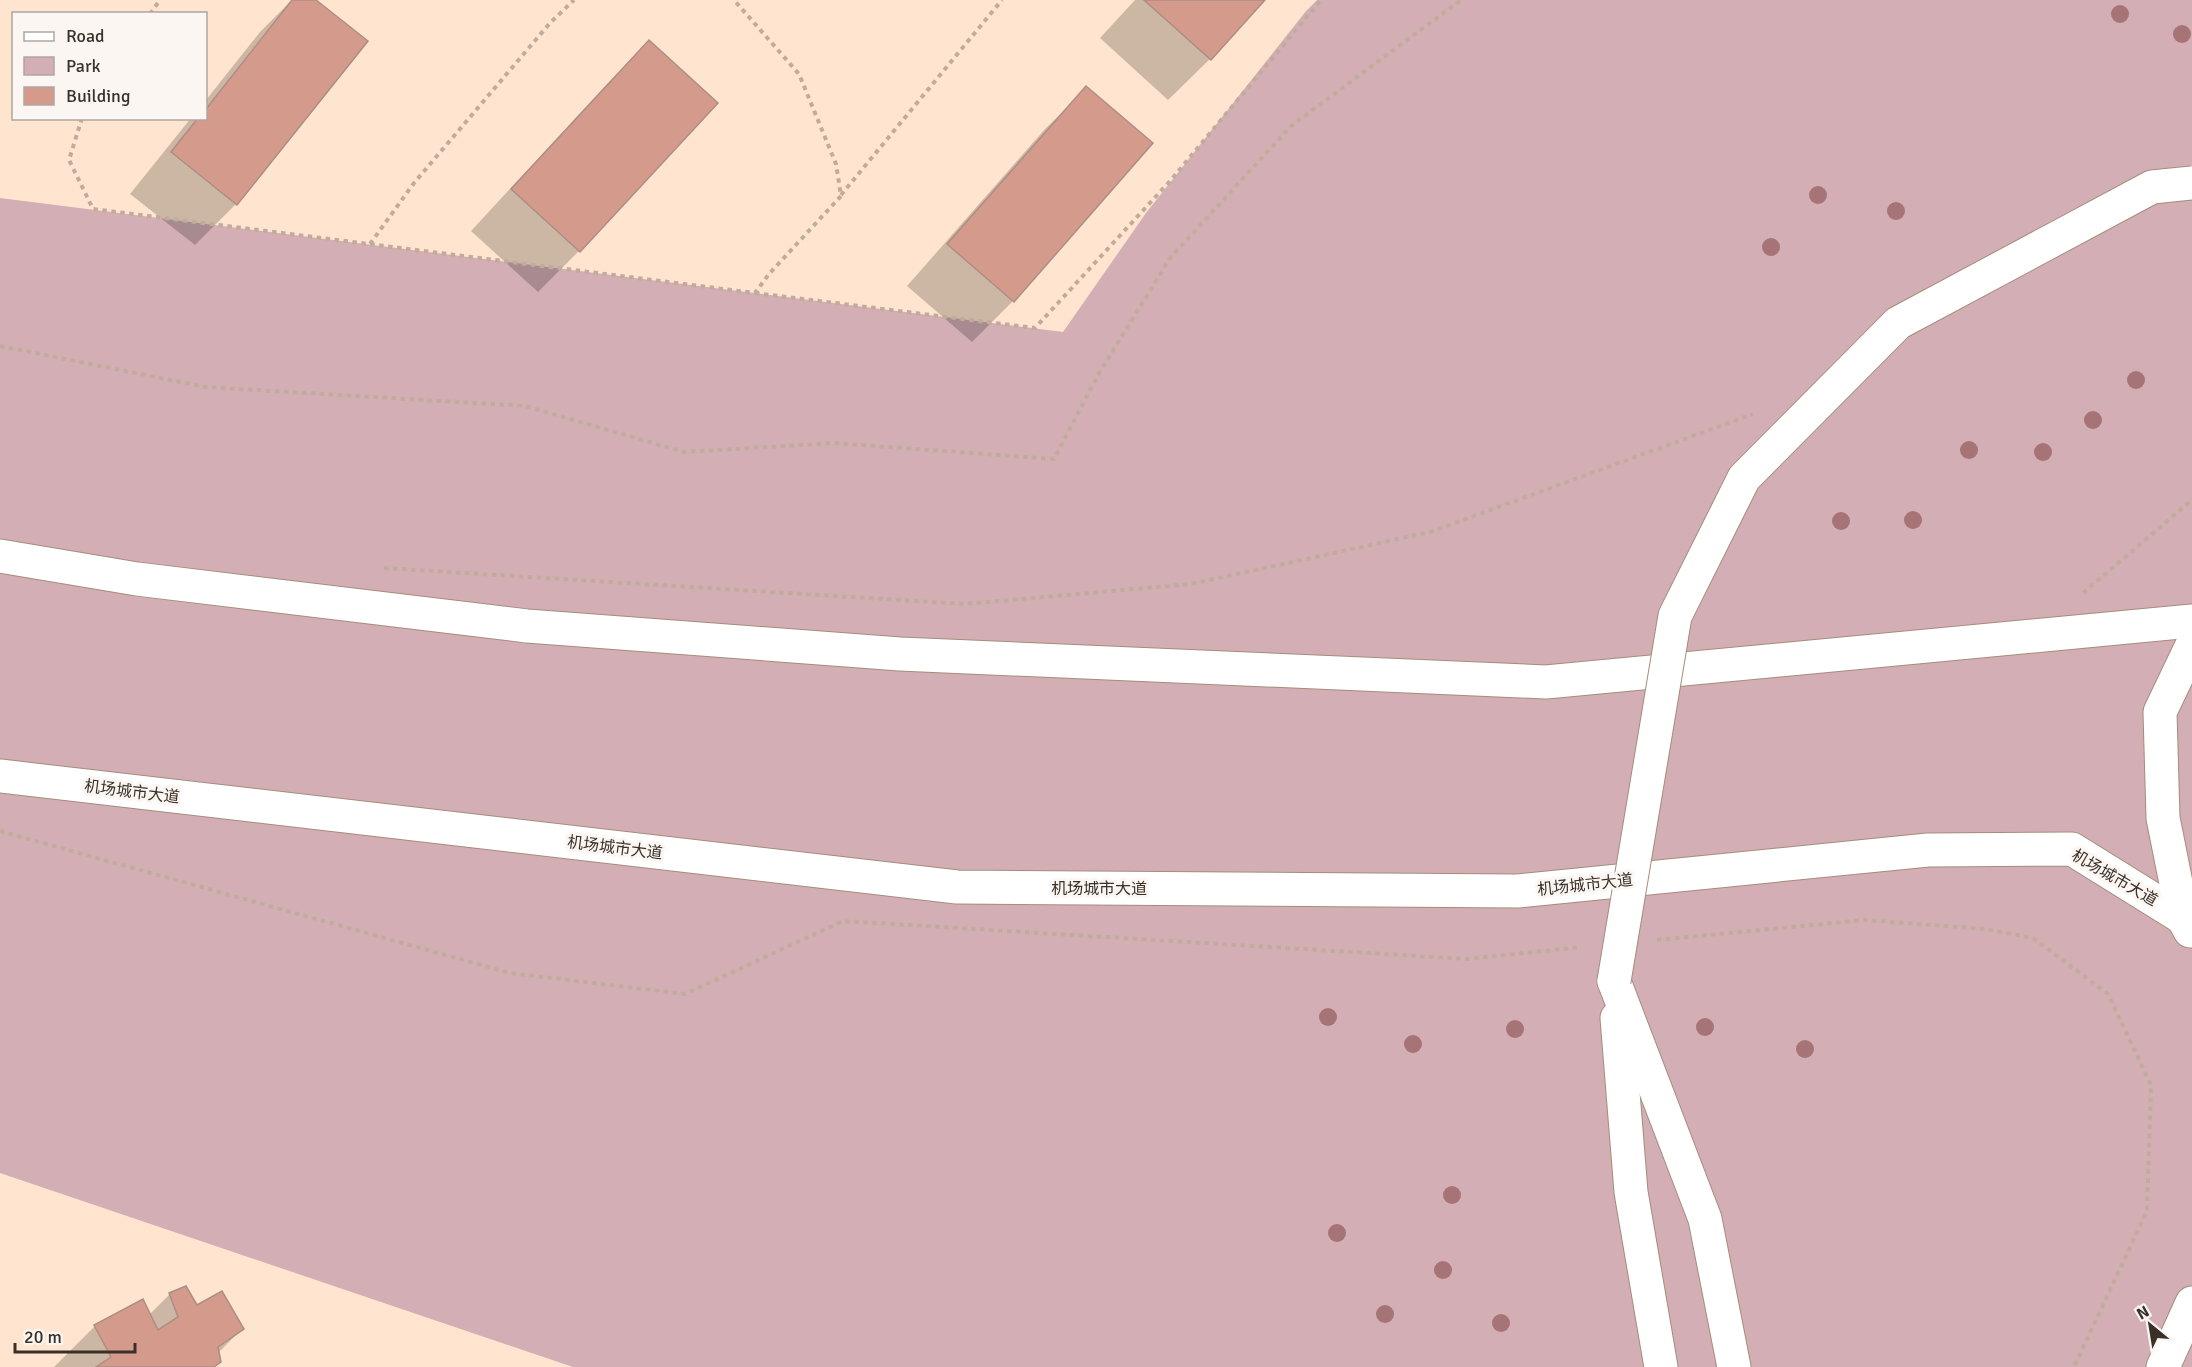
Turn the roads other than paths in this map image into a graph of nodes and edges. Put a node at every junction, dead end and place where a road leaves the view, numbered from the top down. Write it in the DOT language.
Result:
graph roads {
  1 [pos="2192,183"];
  2 [pos="0,556"];
  3 [pos="2192,621"];
  4 [pos="2192,645"];
  5 [pos="0,776"];
  6 [pos="2187,926"];
  7 [pos="1614,981"];
  8 [pos="2192,1303"];
  9 [pos="1661,1367"];
  10 [pos="1734,1367"];
  11 [pos="2163,1367"];
  1 -- 7 [label="main road, bridge"];
  2 -- 3 [label="main road"];
  4 -- 6 [label="main road"];
  5 -- 6 [label="main road, 机场城市大道"];
  7 -- 9 [label="main road"];
  7 -- 10 [label="main road"];
  8 -- 11 [label="main road"];
}
